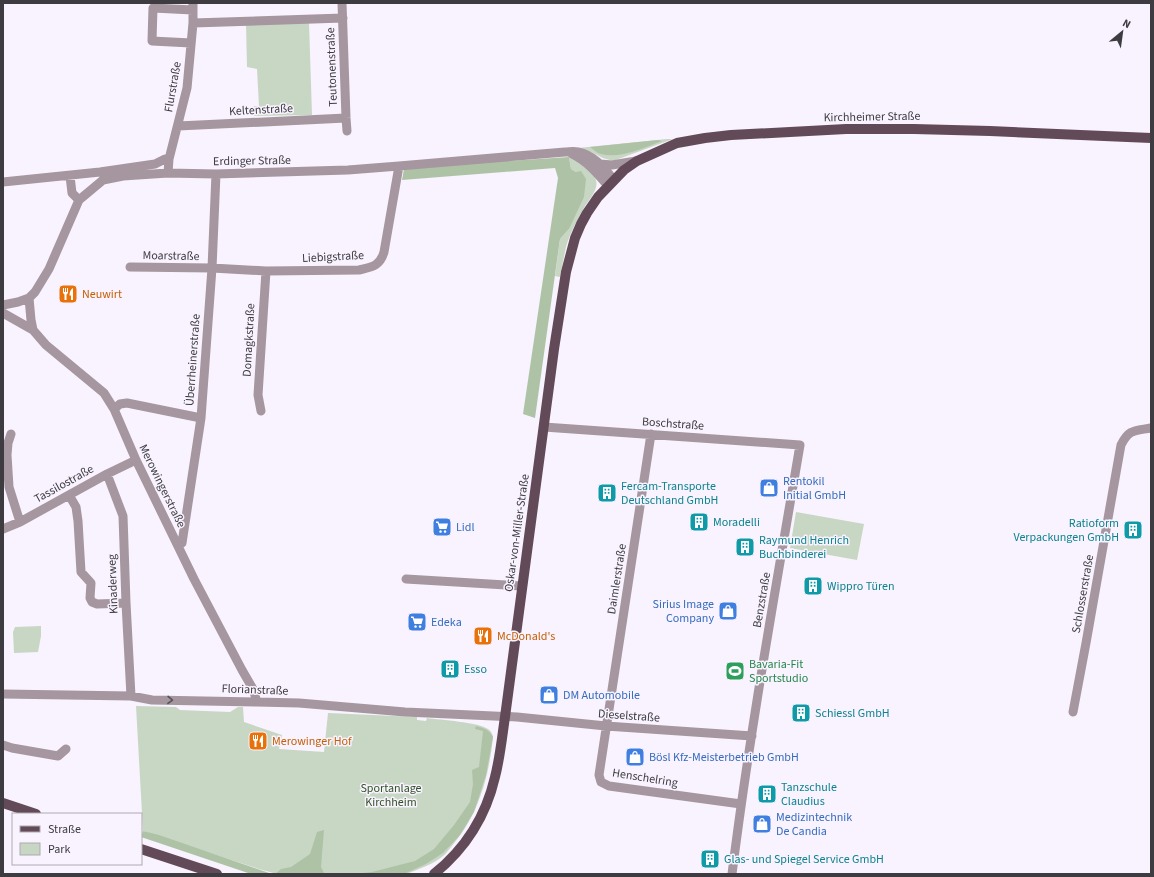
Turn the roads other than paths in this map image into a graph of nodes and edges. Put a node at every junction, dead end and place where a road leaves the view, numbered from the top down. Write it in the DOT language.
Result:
graph roads {
  1 [pos="342,3"];
  2 [pos="193,6"];
  3 [pos="343,18"];
  4 [pos="193,23"];
  5 [pos="191,44"];
  6 [pos="346,118"];
  7 [pos="178,126"];
  8 [pos="348,131"];
  9 [pos="1151,138"];
  10 [pos="569,152"];
  11 [pos="169,159"];
  12 [pos="637,161"];
  13 [pos="600,164"];
  14 [pos="399,166"];
  15 [pos="168,173"];
  16 [pos="216,174"];
  17 [pos="70,176"];
  18 [pos="101,176"];
  19 [pos="3,182"];
  20 [pos="611,183"];
  21 [pos="79,200"];
  22 [pos="130,267"];
  23 [pos="212,268"];
  24 [pos="266,271"];
  25 [pos="28,298"];
  26 [pos="3,305"];
  27 [pos="3,313"];
  28 [pos="33,330"];
  29 [pos="114,409"];
  30 [pos="261,411"];
  31 [pos="201,418"];
  32 [pos="544,428"];
  33 [pos="1151,428"];
  34 [pos="11,434"];
  35 [pos="651,434"];
  36 [pos="800,445"];
  37 [pos="136,460"];
  38 [pos="107,474"];
  39 [pos="69,495"];
  40 [pos="20,522"];
  41 [pos="3,529"];
  42 [pos="178,546"];
  43 [pos="406,579"];
  44 [pos="522,586"];
  45 [pos="126,603"];
  46 [pos="3,694"];
  47 [pos="131,696"];
  48 [pos="257,702"];
  49 [pos="1073,712"];
  50 [pos="505,717"];
  51 [pos="606,726"];
  52 [pos="752,736"];
  53 [pos="3,744"];
  54 [pos="66,749"];
  55 [pos="3,802"];
  56 [pos="741,804"];
  57 [pos="33,813"];
  58 [pos="142,849"];
  59 [pos="217,874"];
  60 [pos="434,874"];
  61 [pos="732,874"];
  1 -- 3 [label="street, Teutonenstraße"];
  2 -- 4 [label="street, Flurstraße"];
  2 -- 5 [label="street"];
  3 -- 4 [label="street"];
  3 -- 6 [label="street, Teutonenstraße"];
  4 -- 5 [label="street, Flurstraße"];
  5 -- 7 [label="street, Flurstraße"];
  6 -- 7 [label="street, Keltenstraße"];
  6 -- 8 [label="street, Teutonenstraße"];
  7 -- 11 [label="street, Flurstraße"];
  9 -- 12 [label="main road, Kirchheimer Straße"];
  10 -- 13 [label="street, Erdinger Straße"];
  10 -- 14 [label="street, Erdinger Straße"];
  10 -- 20 [label="street"];
  11 -- 15 [label="street, Flurstraße"];
  11 -- 18 [label="street"];
  12 -- 13 [label="street"];
  12 -- 20 [label="main road, Kirchheimer Straße"];
  13 -- 20 [label="street, Erdinger Straße"];
  14 -- 16 [label="street, Erdinger Straße"];
  14 -- 24 [label="street, Liebigstraße"];
  15 -- 16 [label="street, Erdinger Straße"];
  15 -- 18 [label="street, Erdinger Straße"];
  16 -- 23 [label="street, Überrheinerstraße"];
  17 -- 18 [label="street"];
  17 -- 19 [label="street"];
  17 -- 21 [label="street"];
  18 -- 21 [label="street, Erdinger Straße"];
  20 -- 32 [label="main road, Oskar-von-Miller-Straße"];
  21 -- 25 [label="street, Erdinger Straße"];
  22 -- 23 [label="street, Moarstraße"];
  23 -- 24 [label="street, Liebigstraße"];
  23 -- 31 [label="street, Überrheinerstraße"];
  24 -- 30 [label="street, Domagkstraße"];
  25 -- 26 [label="street"];
  25 -- 28 [label="street"];
  27 -- 28 [label="street"];
  28 -- 29 [label="street, Merowingerstraße"];
  29 -- 31 [label="street"];
  29 -- 37 [label="street, Merowingerstraße"];
  31 -- 42 [label="street, Überrheinerstraße"];
  32 -- 35 [label="street, Boschstraße"];
  32 -- 44 [label="main road, Oskar-von-Miller-Straße"];
  33 -- 49 [label="street, Schlosserstraße"];
  34 -- 40 [label="street"];
  35 -- 36 [label="street, Boschstraße"];
  35 -- 51 [label="street, Daimlerstraße"];
  36 -- 52 [label="street, Benzstraße"];
  37 -- 38 [label="street, Tassilostraße"];
  37 -- 42 [label="street, Merowingerstraße"];
  38 -- 39 [label="street, Tassilostraße"];
  38 -- 45 [label="street, Kinaderweg"];
  39 -- 40 [label="street, Tassilostraße"];
  39 -- 45 [label="street"];
  40 -- 41 [label="street, Tassilostraße"];
  42 -- 48 [label="street, Merowingerstraße"];
  43 -- 44 [label="street"];
  44 -- 50 [label="main road, Oskar-von-Miller-Straße"];
  45 -- 47 [label="street, Kinaderweg"];
  46 -- 47 [label="street, Florianstraße"];
  47 -- 48 [label="street, Florianstraße, one-way"];
  48 -- 50 [label="street, Florianstraße"];
  50 -- 51 [label="street, Dieselstraße"];
  50 -- 60 [label="main road, Oskar-von-Miller-Straße"];
  51 -- 52 [label="street, Dieselstraße"];
  51 -- 56 [label="street, Henschelring"];
  52 -- 56 [label="street"];
  53 -- 54 [label="street"];
  55 -- 57 [label="main road"];
  56 -- 61 [label="street"];
  58 -- 59 [label="main road"];
}
